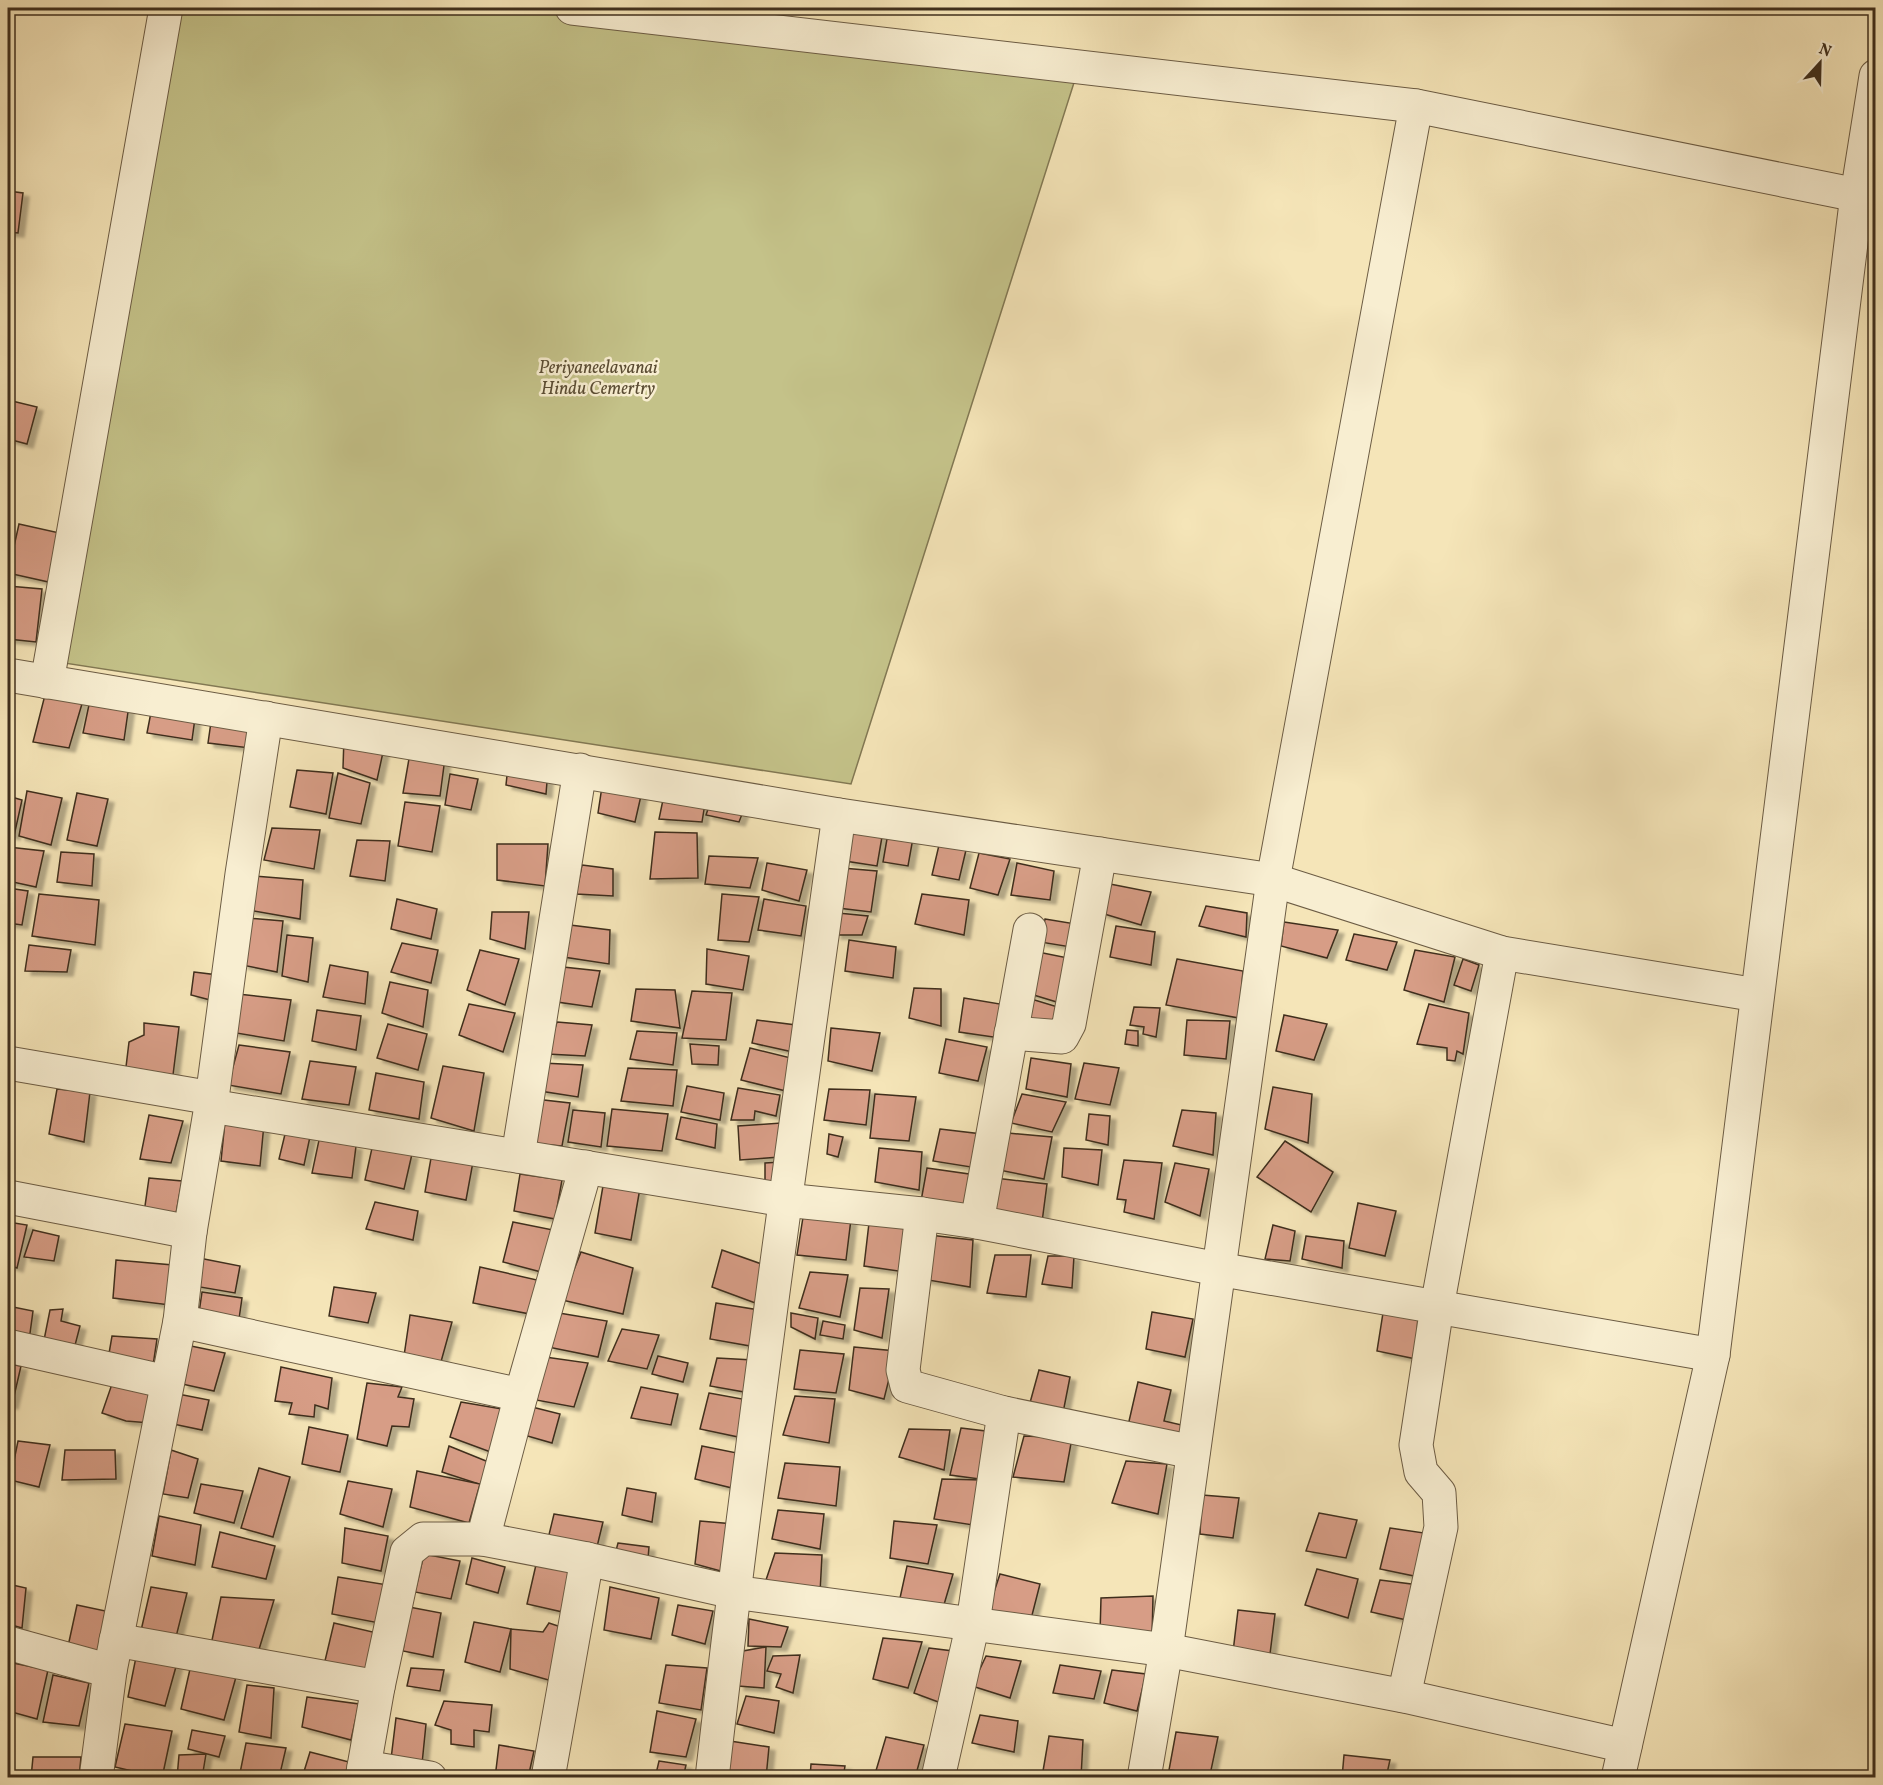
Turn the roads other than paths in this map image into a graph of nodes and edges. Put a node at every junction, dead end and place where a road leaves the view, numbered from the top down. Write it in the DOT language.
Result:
graph roads {
  1 [pos="166,8"];
  2 [pos="572,8"];
  3 [pos="1875,76"];
  4 [pos="1416,106"];
  5 [pos="1857,195"];
  6 [pos="8,675"];
  7 [pos="47,682"];
  8 [pos="266,718"];
  9 [pos="580,770"];
  10 [pos="840,815"];
  11 [pos="1100,854"];
  12 [pos="1273,880"];
  13 [pos="1030,930"];
  14 [pos="1502,953"];
  15 [pos="1757,995"];
  16 [pos="1011,1033"];
  17 [pos="8,1063"];
  18 [pos="212,1102"];
  19 [pos="518,1156"];
  20 [pos="586,1167"];
  21 [pos="8,1197"];
  22 [pos="785,1200"];
  23 [pos="922,1214"];
  24 [pos="977,1222"];
  25 [pos="190,1232"];
  26 [pos="1218,1269"];
  27 [pos="1437,1307"];
  28 [pos="180,1321"];
  29 [pos="8,1346"];
  30 [pos="1713,1355"];
  31 [pos="167,1382"];
  32 [pos="521,1395"];
  33 [pos="1004,1413"];
  34 [pos="1193,1452"];
  35 [pos="483,1539"];
  36 [pos="587,1559"];
  37 [pos="734,1592"];
  38 [pos="973,1623"];
  39 [pos="8,1642"];
  40 [pos="1166,1650"];
  41 [pos="113,1655"];
  42 [pos="378,1687"];
  43 [pos="1404,1696"];
  44 [pos="1625,1746"];
  45 [pos="363,1772"];
  46 [pos="96,1778"];
  47 [pos="430,1778"];
  48 [pos="548,1778"];
  49 [pos="712,1778"];
  50 [pos="938,1778"];
  51 [pos="1144,1778"];
  52 [pos="1618,1778"];
  1 -- 7 [label="street"];
  2 -- 4 [label="street"];
  3 -- 5 [label="street"];
  4 -- 5 [label="street"];
  4 -- 12 [label="street"];
  5 -- 15 [label="street"];
  6 -- 7 [label="street"];
  7 -- 8 [label="street"];
  8 -- 9 [label="street"];
  8 -- 18 [label="street"];
  9 -- 10 [label="street"];
  9 -- 19 [label="street"];
  10 -- 11 [label="street"];
  10 -- 22 [label="street"];
  11 -- 12 [label="street"];
  11 -- 16 [label="street"];
  12 -- 14 [label="street"];
  12 -- 26 [label="street"];
  13 -- 16 [label="street"];
  14 -- 15 [label="street"];
  14 -- 27 [label="street"];
  15 -- 30 [label="street"];
  16 -- 24 [label="street"];
  17 -- 18 [label="street"];
  18 -- 19 [label="street"];
  18 -- 25 [label="street"];
  19 -- 20 [label="street"];
  20 -- 22 [label="street"];
  20 -- 32 [label="street"];
  21 -- 25 [label="street"];
  22 -- 23 [label="street"];
  22 -- 37 [label="street"];
  23 -- 24 [label="street"];
  23 -- 33 [label="street"];
  24 -- 26 [label="street"];
  25 -- 28 [label="street"];
  26 -- 27 [label="street"];
  26 -- 34 [label="street"];
  27 -- 30 [label="street"];
  27 -- 43 [label="street"];
  28 -- 31 [label="street"];
  28 -- 32 [label="street"];
  29 -- 31 [label="street"];
  30 -- 44 [label="street"];
  31 -- 41 [label="street"];
  32 -- 35 [label="street"];
  33 -- 34 [label="street"];
  33 -- 38 [label="street"];
  34 -- 40 [label="street"];
  35 -- 36 [label="street"];
  35 -- 42 [label="street"];
  36 -- 37 [label="street"];
  36 -- 48 [label="street"];
  37 -- 38 [label="street"];
  37 -- 49 [label="street"];
  38 -- 40 [label="street"];
  38 -- 50 [label="street"];
  39 -- 41 [label="street"];
  40 -- 43 [label="street"];
  40 -- 51 [label="street"];
  41 -- 42 [label="street"];
  41 -- 46 [label="street"];
  42 -- 45 [label="street"];
  43 -- 44 [label="street"];
  44 -- 52 [label="street"];
  45 -- 47 [label="street"];
}
